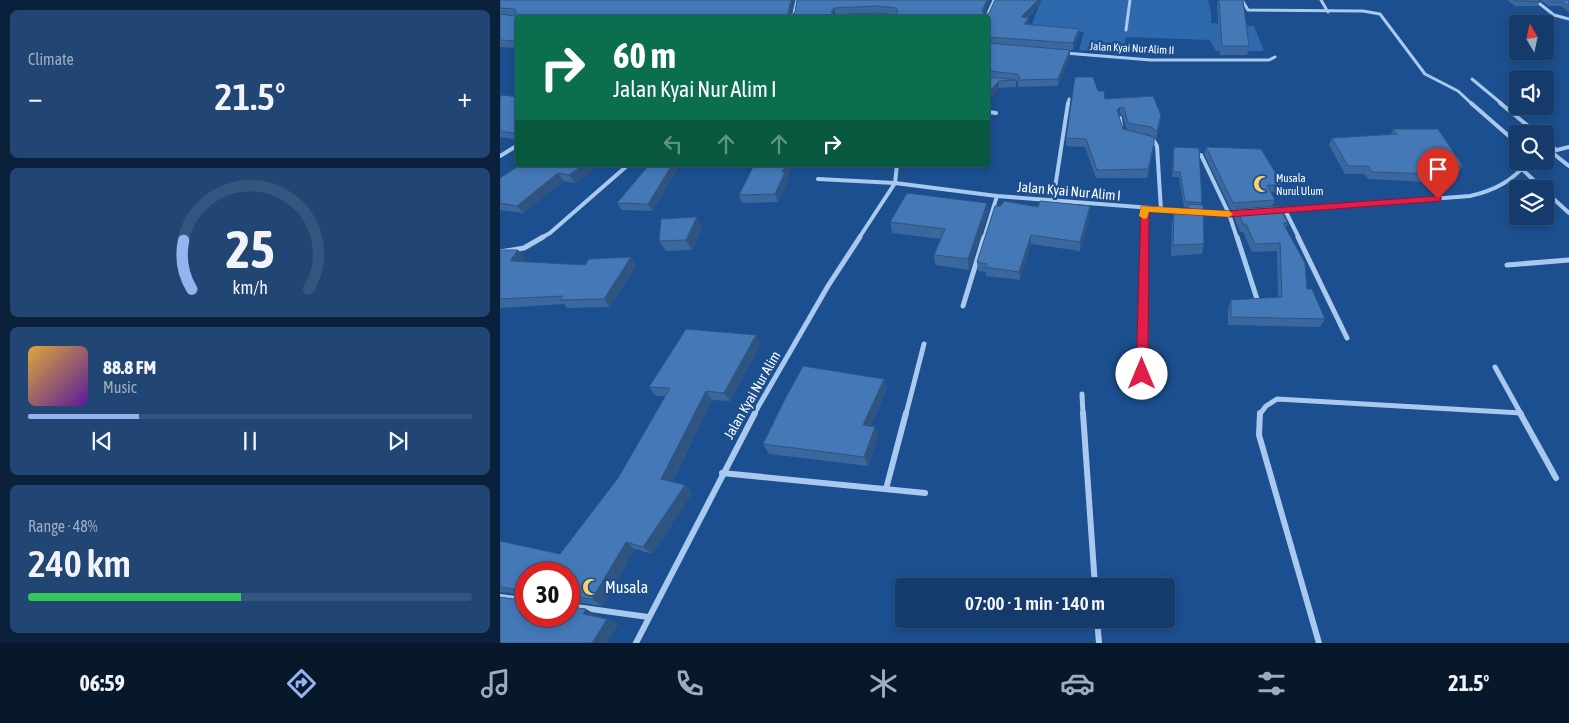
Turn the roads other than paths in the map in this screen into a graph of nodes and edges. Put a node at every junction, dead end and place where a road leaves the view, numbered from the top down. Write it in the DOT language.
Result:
graph roads {
  1 [pos="797,0"];
  2 [pos="994,0"];
  3 [pos="1130,0"];
  4 [pos="1242,0"];
  5 [pos="1322,0"];
  6 [pos="1535,0"];
  7 [pos="1328,12"];
  8 [pos="794,15"];
  9 [pos="987,15"];
  10 [pos="1569,19"];
  11 [pos="1126,30"];
  12 [pos="1056,52"];
  13 [pos="1275,57"];
  14 [pos="1472,78"];
  15 [pos="1069,99"];
  16 [pos="990,112"];
  17 [pos="996,113"];
  18 [pos="1120,118"];
  19 [pos="1527,125"];
  20 [pos="1122,132"];
  21 [pos="1509,136"];
  22 [pos="1144,138"];
  23 [pos="515,147"];
  24 [pos="1569,147"];
  25 [pos="1555,149"];
  26 [pos="1201,155"];
  27 [pos="500,156"];
  28 [pos="1554,156"];
  29 [pos="1569,166"];
  30 [pos="626,167"];
  31 [pos="898,167"];
  32 [pos="1522,170"];
  33 [pos="818,179"];
  34 [pos="1533,180"];
  35 [pos="895,183"];
  36 [pos="997,196"];
  37 [pos="1554,199"];
  38 [pos="1053,201"];
  39 [pos="1144,208"];
  40 [pos="1161,210"];
  41 [pos="1285,210"];
  42 [pos="1266,211"];
  43 [pos="1248,213"];
  44 [pos="1569,213"];
  45 [pos="1229,214"];
  46 [pos="500,252"];
  47 [pos="1569,260"];
  48 [pos="1507,265"];
  49 [pos="1257,299"];
  50 [pos="962,306"];
  51 [pos="1347,338"];
  52 [pos="924,344"];
  53 [pos="1495,367"];
  54 [pos="1142,374"];
  55 [pos="1082,394"];
  56 [pos="1521,413"];
  57 [pos="722,473"];
  58 [pos="1556,478"];
  59 [pos="886,489"];
  60 [pos="925,493"];
  61 [pos="1094,578"];
  62 [pos="500,597"];
  63 [pos="515,599"];
  64 [pos="580,608"];
  65 [pos="648,617"];
  66 [pos="1098,628"];
  67 [pos="636,643"];
  68 [pos="1099,643"];
  69 [pos="1318,643"];
  1 -- 8 [label="street"];
  2 -- 9 [label="street"];
  3 -- 11 [label="street"];
  4 -- 7 [label="street"];
  5 -- 7 [label="street"];
  6 -- 10 [label="street"];
  7 -- 21 [label="street"];
  12 -- 13 [label="street, Jalan Kyai Nur Alim II"];
  14 -- 19 [label="street"];
  15 -- 38 [label="street"];
  16 -- 17 [label="street"];
  18 -- 20 [label="street"];
  22 -- 40 [label="street"];
  23 -- 27 [label="street"];
  24 -- 25 [label="street"];
  26 -- 45 [label="street"];
  28 -- 29 [label="street"];
  30 -- 46 [label="street"];
  31 -- 35 [label="street, Jalan Kyai Nur Alim"];
  32 -- 34 [label="street"];
  32 -- 41 [label="street"];
  33 -- 35 [label="street, Jalan Kyai Nur Alim I"];
  35 -- 36 [label="street, Jalan Kyai Nur Alim I"];
  35 -- 57 [label="street, Jalan Kyai Nur Alim"];
  36 -- 38 [label="street, Jalan Kyai Nur Alim I"];
  36 -- 50 [label="street"];
  37 -- 44 [label="street"];
  38 -- 39 [label="street, Jalan Kyai Nur Alim I"];
  39 -- 40 [label="street, Jalan Kyai Nur Alim I"];
  39 -- 54 [label="street"];
  40 -- 45 [label="street, Jalan Kyai Nur Alim I"];
  41 -- 42 [label="street"];
  41 -- 51 [label="street"];
  43 -- 45 [label="street, Jalan Kyai Nur Alim I"];
  45 -- 49 [label="street"];
  47 -- 48 [label="street"];
  52 -- 59 [label="street"];
  53 -- 56 [label="street"];
  55 -- 61 [label="street"];
  56 -- 58 [label="street"];
  56 -- 69 [label="street"];
  57 -- 59 [label="street"];
  57 -- 65 [label="street, Jalan Kyai Nur Alim"];
  59 -- 60 [label="street"];
  62 -- 63 [label="street"];
  64 -- 65 [label="street"];
  65 -- 67 [label="street, Jalan Kyai Nur Alim"];
  66 -- 68 [label="street"];
}
